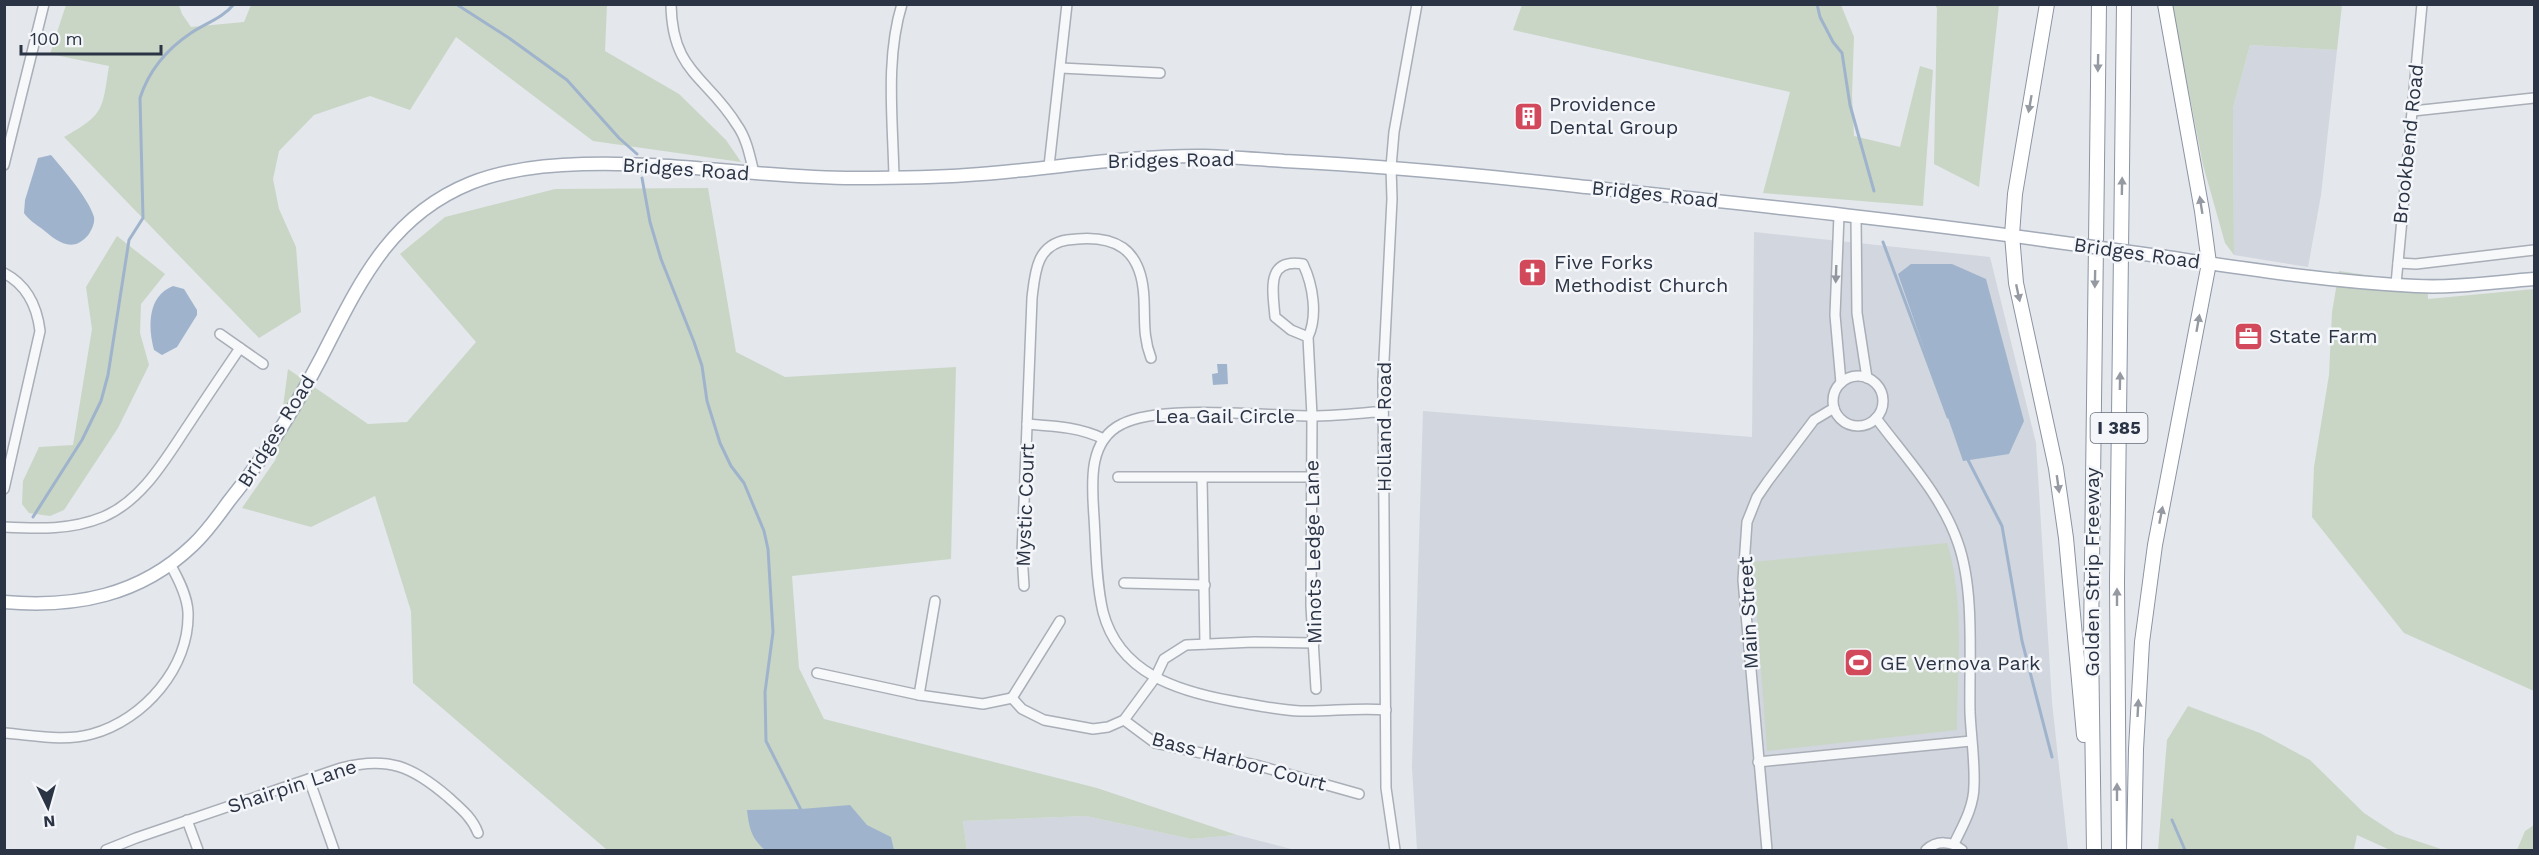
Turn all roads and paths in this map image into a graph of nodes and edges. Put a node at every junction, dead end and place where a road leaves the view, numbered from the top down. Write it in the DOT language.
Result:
graph roads {
  1 [pos="44,4"];
  2 [pos="671,4"];
  3 [pos="902,4"];
  4 [pos="1067,4"];
  5 [pos="1417,4"];
  6 [pos="2048,4"];
  7 [pos="2099,4"];
  8 [pos="2124,4"];
  9 [pos="2165,4"];
  10 [pos="2422,4"];
  11 [pos="1061,68"];
  12 [pos="1160,73"];
  13 [pos="2535,98"];
  14 [pos="2413,111"];
  15 [pos="4,165"];
  16 [pos="1049,166"];
  17 [pos="1391,167"];
  18 [pos="754,173"];
  19 [pos="894,178"];
  20 [pos="1839,215"];
  21 [pos="1856,217"];
  22 [pos="2012,235"];
  23 [pos="2535,250"];
  24 [pos="2209,263"];
  25 [pos="2398,263"];
  26 [pos="4,273"];
  27 [pos="2535,279"];
  28 [pos="2396,284"];
  29 [pos="220,334"];
  30 [pos="1308,338"];
  31 [pos="240,348"];
  32 [pos="1151,358"];
  33 [pos="262,364"];
  34 [pos="1867,378"];
  35 [pos="1841,383"];
  36 [pos="1834,408"];
  37 [pos="1383,414"];
  38 [pos="1312,416"];
  39 [pos="1876,418"];
  40 [pos="1027,424"];
  41 [pos="1104,439"];
  42 [pos="1118,477"];
  43 [pos="1311,477"];
  44 [pos="1202,478"];
  45 [pos="4,489"];
  46 [pos="4,527"];
  47 [pos="170,564"];
  48 [pos="1124,583"];
  49 [pos="1205,585"];
  50 [pos="1024,586"];
  51 [pos="935,601"];
  52 [pos="4,602"];
  53 [pos="1060,621"];
  54 [pos="1314,643"];
  55 [pos="1205,645"];
  56 [pos="817,673"];
  57 [pos="1155,678"];
  58 [pos="1316,689"];
  59 [pos="919,695"];
  60 [pos="1012,698"];
  61 [pos="1386,710"];
  62 [pos="1124,720"];
  63 [pos="4,733"];
  64 [pos="1971,741"];
  65 [pos="1758,762"];
  66 [pos="309,778"];
  67 [pos="1359,794"];
  68 [pos="2092,815"];
  69 [pos="187,820"];
  70 [pos="478,833"];
  71 [pos="1958,847"];
  72 [pos="106,850"];
  73 [pos="198,850"];
  74 [pos="334,850"];
  75 [pos="1395,850"];
  76 [pos="1767,850"];
  77 [pos="1926,850"];
  78 [pos="2094,850"];
  79 [pos="2119,850"];
  80 [pos="2134,850"];
  1 -- 15 [label="street"];
  2 -- 18 [label="street"];
  3 -- 19 [label="street"];
  4 -- 11 [label="street"];
  5 -- 17 [label="street, Holland Road"];
  6 -- 22 [label="highway, one-way"];
  7 -- 68 [label="highway, Golden Strip Freeway / I 385, one-way"];
  79 -- 8 [label="highway, Golden Strip Freeway / I 385, one-way"];
  24 -- 9 [label="highway, one-way"];
  10 -- 14 [label="street, Brookbend Road"];
  11 -- 12 [label="street"];
  11 -- 16 [label="street"];
  13 -- 14 [label="street"];
  14 -- 25 [label="street, Brookbend Road"];
  16 -- 17 [label="main road, Bridges Road"];
  16 -- 19 [label="main road, Bridges Road"];
  17 -- 20 [label="main road, Bridges Road"];
  17 -- 37 [label="street, Holland Road"];
  18 -- 19 [label="main road, Bridges Road"];
  18 -- 47 [label="main road, Bridges Road"];
  20 -- 21 [label="main road, Bridges Road"];
  20 -- 35 [label="street, one-way"];
  21 -- 22 [label="main road, Bridges Road"];
  21 -- 34 [label="street"];
  22 -- 24 [label="main road, Bridges Road, bridge"];
  22 -- 68 [label="highway, one-way"];
  23 -- 25 [label="street"];
  24 -- 28 [label="main road, Bridges Road"];
  80 -- 24 [label="highway, one-way"];
  25 -- 28 [label="street, Brookbend Road"];
  26 -- 45 [label="street"];
  27 -- 28 [label="main road, Bridges Road"];
  29 -- 31 [label="street"];
  30 -- 30 [label="street, Minots Ledge Lane"];
  30 -- 38 [label="street, Minots Ledge Lane"];
  31 -- 33 [label="street"];
  31 -- 46 [label="street"];
  32 -- 40 [label="street, Mystic Court"];
  34 -- 35 [label="street"];
  34 -- 39 [label="street"];
  35 -- 36 [label="street"];
  36 -- 39 [label="street"];
  36 -- 65 [label="street, Main Street"];
  37 -- 38 [label="street, Lea Gail Circle"];
  37 -- 61 [label="street, Holland Road"];
  38 -- 41 [label="street, Lea Gail Circle"];
  38 -- 43 [label="street, Minots Ledge Lane"];
  39 -- 64 [label="street"];
  40 -- 41 [label="street"];
  40 -- 50 [label="street, Mystic Court"];
  41 -- 57 [label="street"];
  42 -- 44 [label="street"];
  43 -- 44 [label="street"];
  43 -- 54 [label="street, Minots Ledge Lane"];
  44 -- 49 [label="street"];
  47 -- 52 [label="main road, Bridges Road"];
  47 -- 63 [label="street"];
  48 -- 49 [label="street"];
  49 -- 55 [label="street"];
  51 -- 59 [label="street"];
  53 -- 60 [label="street"];
  54 -- 55 [label="street"];
  54 -- 58 [label="street, Minots Ledge Lane"];
  55 -- 57 [label="street"];
  56 -- 59 [label="street"];
  57 -- 61 [label="street"];
  57 -- 62 [label="street"];
  59 -- 60 [label="street"];
  60 -- 62 [label="street"];
  61 -- 75 [label="street, Holland Road"];
  62 -- 67 [label="street, Bass Harbor Court"];
  64 -- 65 [label="street"];
  64 -- 71 [label="street"];
  65 -- 76 [label="street, Main Street"];
  66 -- 69 [label="street, Shairpin Lane"];
  66 -- 70 [label="street, Shairpin Lane"];
  66 -- 74 [label="street"];
  68 -- 78 [label="highway, Golden Strip Freeway / I 385"];
  69 -- 72 [label="street, Shairpin Lane"];
  69 -- 73 [label="street"];
  71 -- 77 [label="street"];
}
